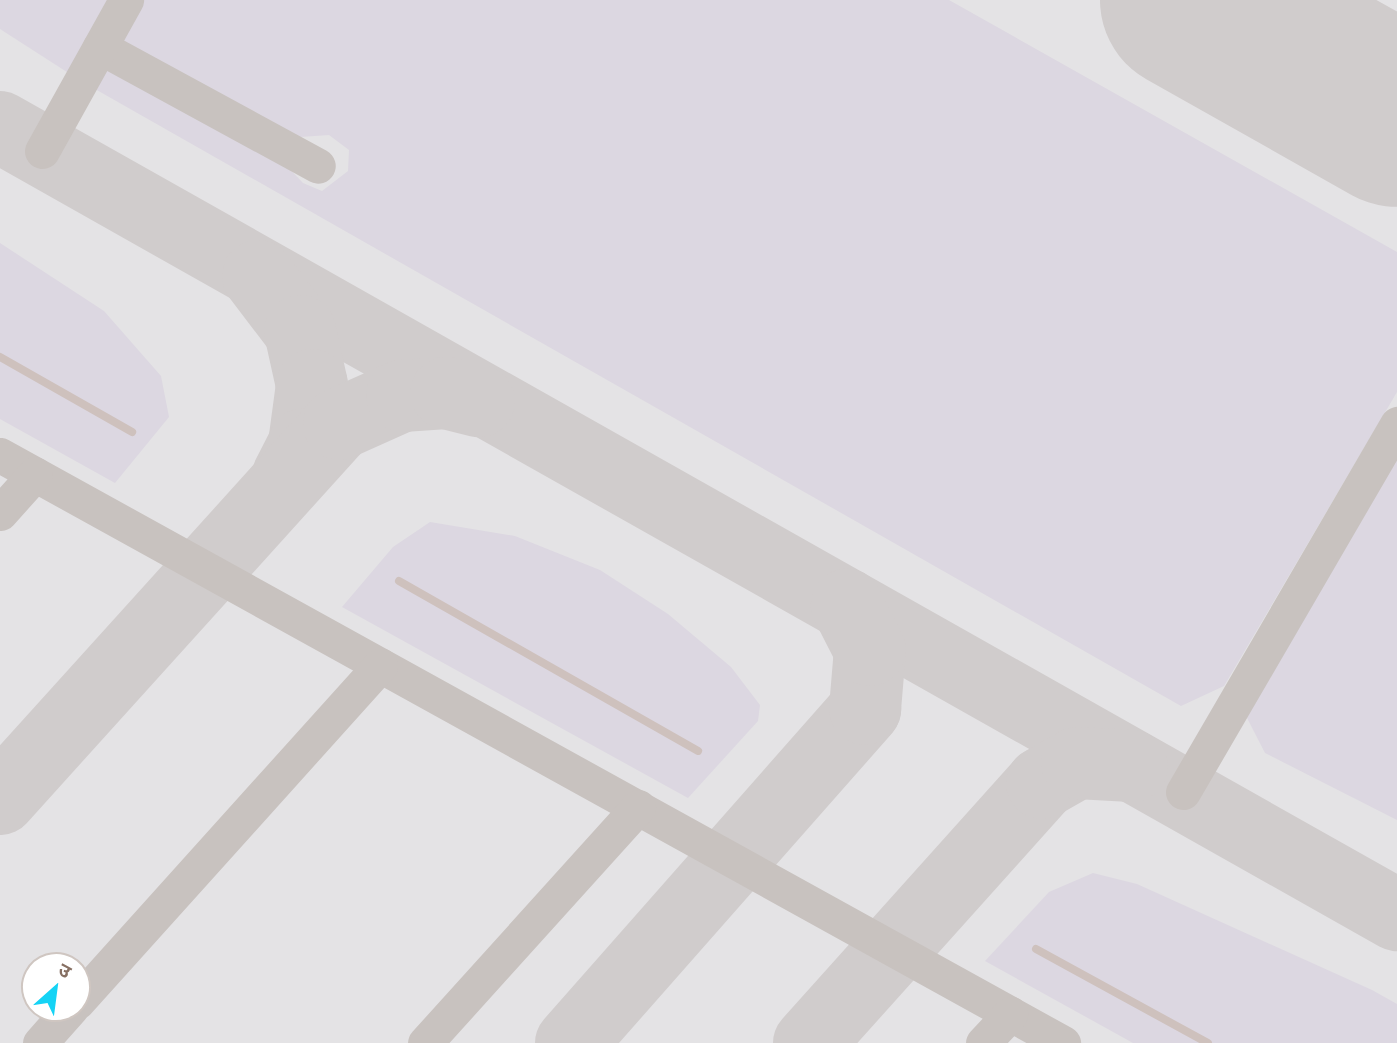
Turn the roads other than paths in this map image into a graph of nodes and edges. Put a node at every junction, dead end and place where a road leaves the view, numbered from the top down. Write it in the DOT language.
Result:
graph roads {
  1 [pos="126,0"];
  2 [pos="100,47"];
  3 [pos="41,151"];
  4 [pos="318,166"];
  5 [pos="1397,424"];
  6 [pos="0,455"];
  7 [pos="36,474"];
  8 [pos="0,513"];
  9 [pos="380,665"];
  10 [pos="1183,792"];
  11 [pos="638,807"];
  12 [pos="91,986"];
  13 [pos="1010,1014"];
  14 [pos="59,1022"];
  15 [pos="40,1043"];
  16 [pos="425,1043"];
  17 [pos="984,1043"];
  18 [pos="1063,1043"];
  1 -- 2 [label="lane"];
  2 -- 3 [label="lane"];
  2 -- 4 [label="lane"];
  5 -- 10 [label="lane"];
  6 -- 7 [label="lane"];
  7 -- 8 [label="lane"];
  7 -- 9 [label="lane"];
  9 -- 11 [label="lane"];
  9 -- 12 [label="lane"];
  11 -- 13 [label="lane"];
  11 -- 16 [label="lane"];
  13 -- 17 [label="lane"];
  13 -- 18 [label="lane"];
  14 -- 15 [label="lane"];
}
